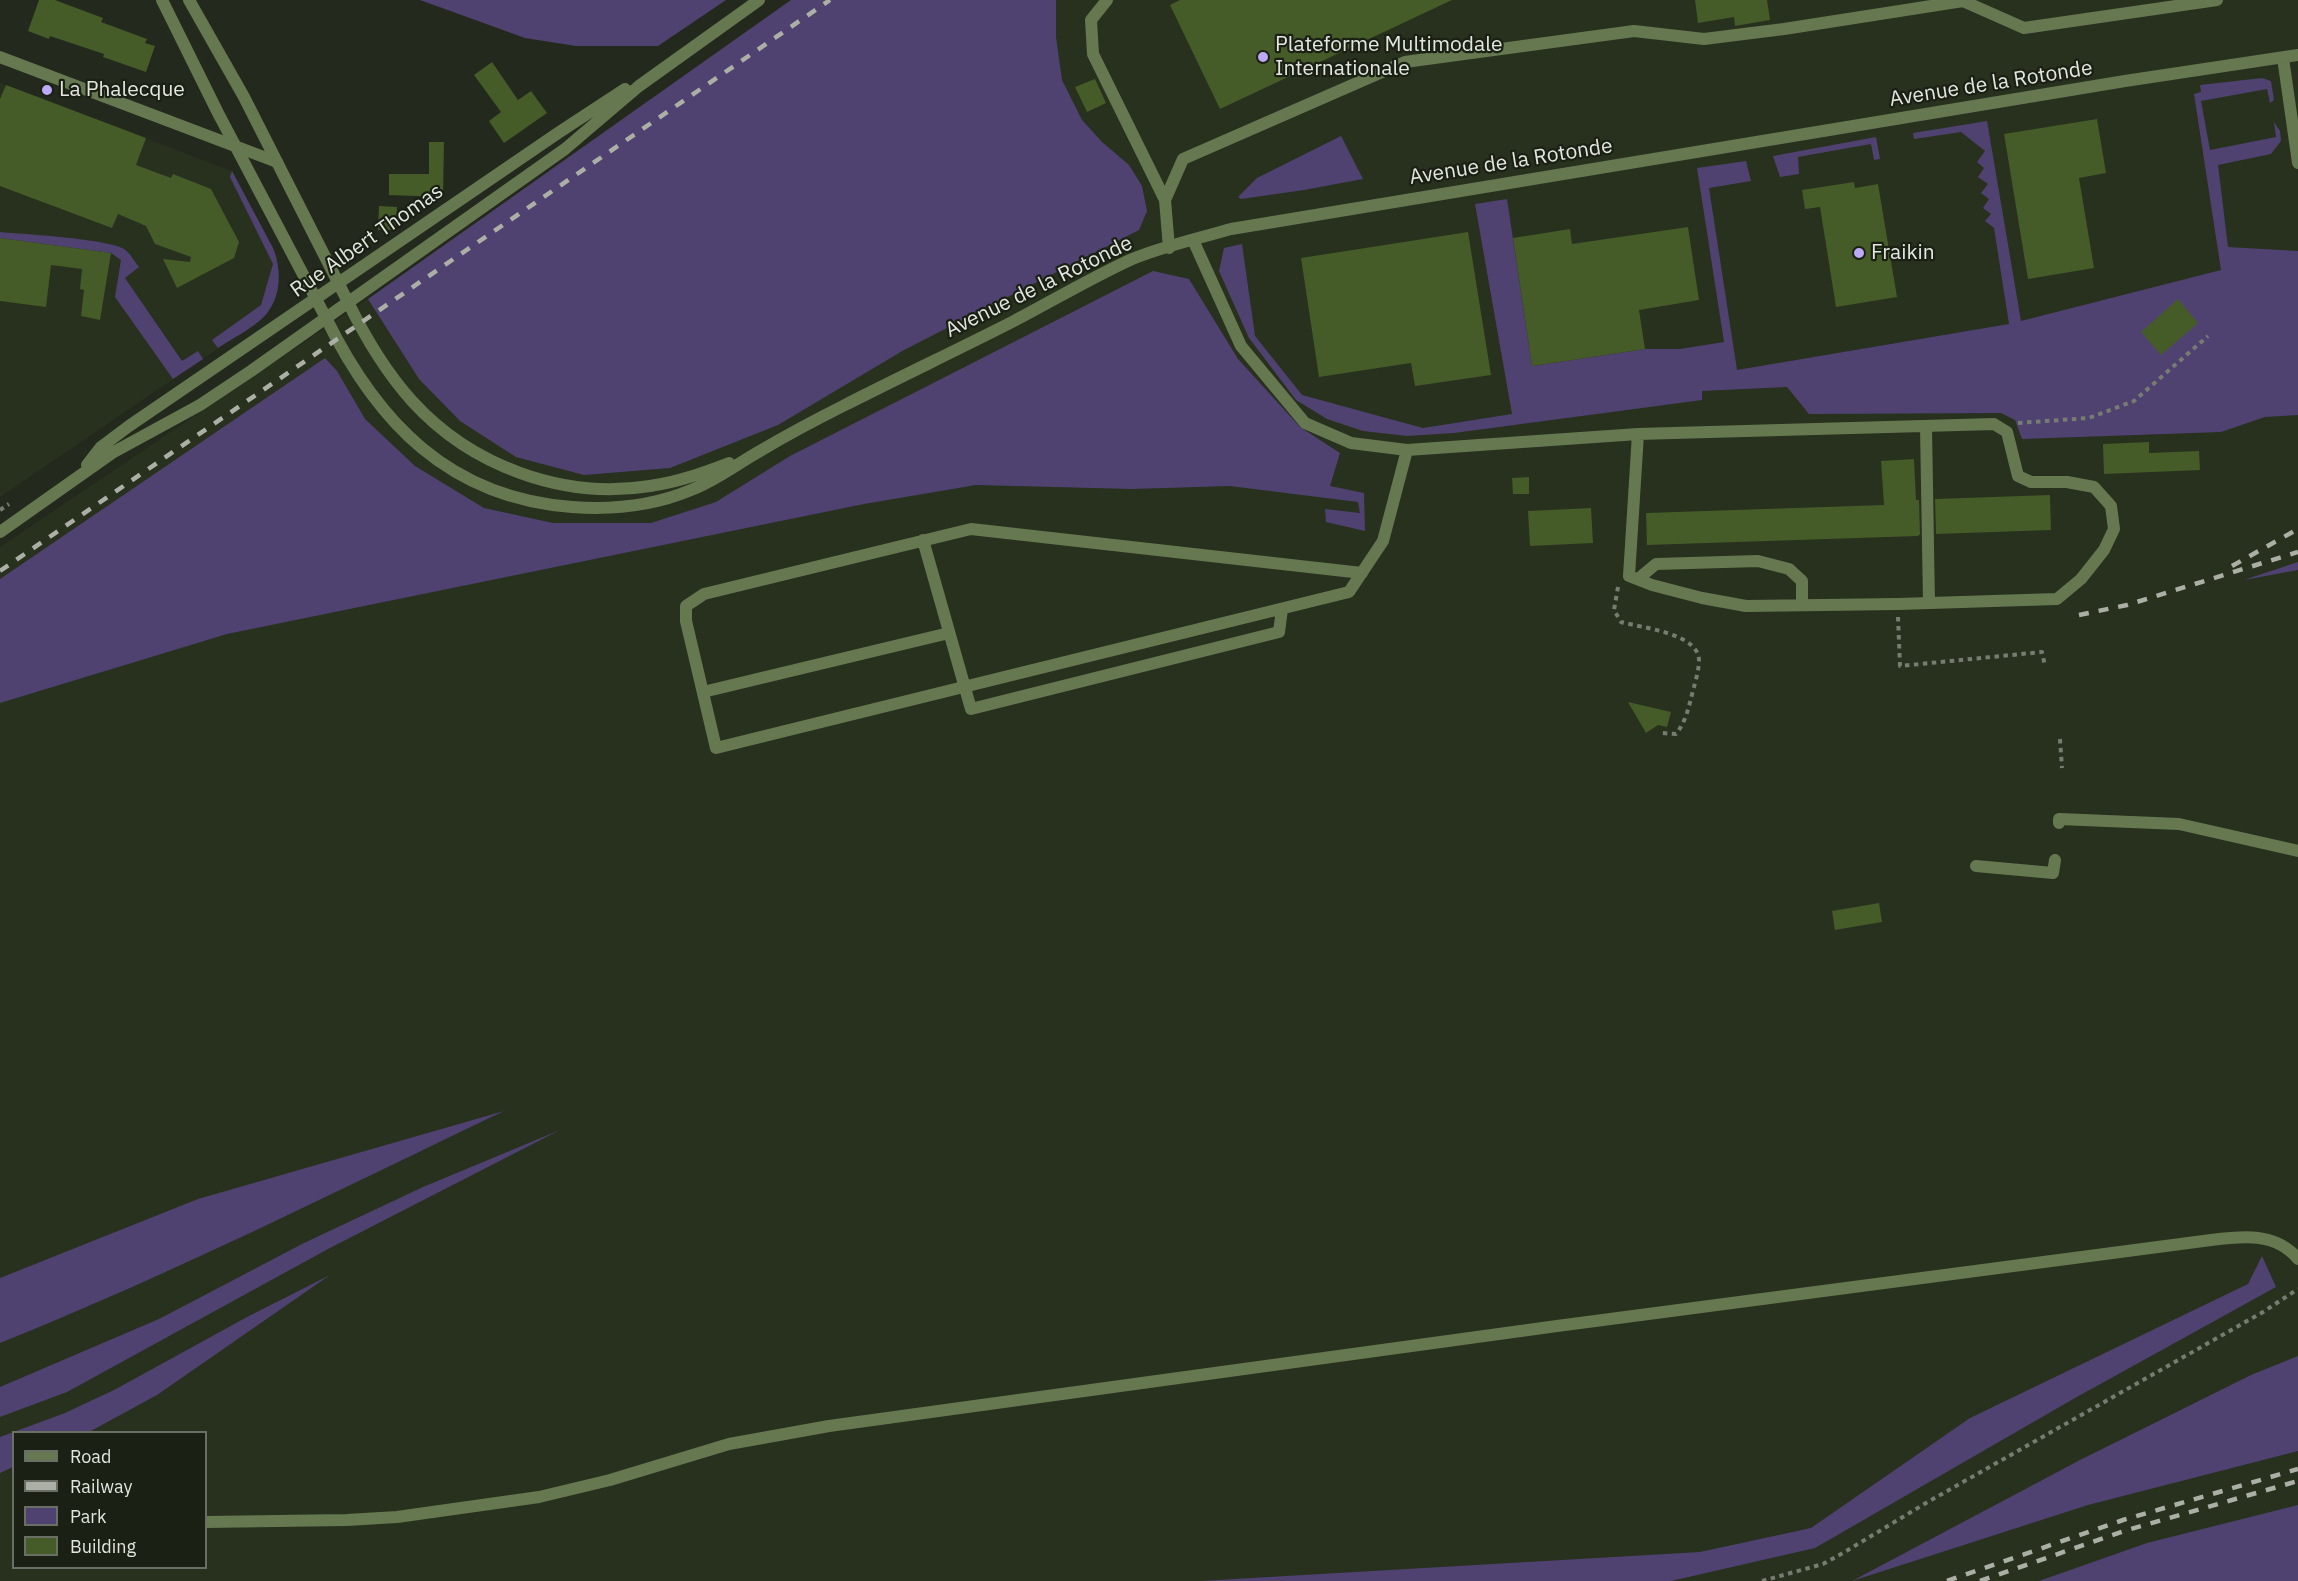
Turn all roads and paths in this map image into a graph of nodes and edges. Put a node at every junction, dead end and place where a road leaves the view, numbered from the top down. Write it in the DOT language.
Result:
graph roads {
  1 [pos="162,0"];
  2 [pos="189,0"];
  3 [pos="759,0"];
  4 [pos="1107,0"];
  5 [pos="2217,0"];
  6 [pos="685,52"];
  7 [pos="2298,55"];
  8 [pos="0,57"];
  9 [pos="2283,58"];
  10 [pos="236,147"];
  11 [pos="277,162"];
  12 [pos="2298,163"];
  13 [pos="1165,200"];
  14 [pos="1193,240"];
  15 [pos="1169,248"];
  16 [pos="339,284"];
  17 [pos="316,300"];
  18 [pos="348,302"];
  19 [pos="326,318"];
  20 [pos="2208,336"];
  21 [pos="1994,424"];
  22 [pos="1926,427"];
  23 [pos="1638,434"];
  24 [pos="774,443"];
  25 [pos="1407,450"];
  26 [pos="81,473"];
  27 [pos="0,532"];
  28 [pos="923,540"];
  29 [pos="1362,573"];
  30 [pos="1633,577"];
  31 [pos="1929,603"];
  32 [pos="1898,604"];
  33 [pos="1802,605"];
  34 [pos="1282,609"];
  35 [pos="950,633"];
  36 [pos="2044,666"];
  37 [pos="965,687"];
  38 [pos="703,692"];
  39 [pos="1662,732"];
  40 [pos="2060,739"];
  41 [pos="2062,768"];
  42 [pos="2059,823"];
  43 [pos="2298,851"];
  44 [pos="2055,860"];
  45 [pos="1976,866"];
  46 [pos="2298,1259"];
  47 [pos="2298,1289"];
  48 [pos="207,1522"];
  49 [pos="1762,1581"];
  1 -- 10 [label="street, Avenue de la Rotonde"];
  2 -- 11 [label="street, Avenue de la Rotonde"];
  3 -- 6 [label="street, Rue Albert Thomas"];
  4 -- 13 [label="street"];
  5 -- 13 [label="street"];
  6 -- 16 [label="street, Rue Albert Thomas"];
  6 -- 18 [label="street, Rue Albert Thomas"];
  7 -- 9 [label="street, Avenue de la Rotonde"];
  8 -- 10 [label="street"];
  9 -- 12 [label="street"];
  9 -- 14 [label="street, Avenue de la Rotonde"];
  10 -- 11 [label="street"];
  10 -- 17 [label="street, Avenue de la Rotonde"];
  11 -- 16 [label="street, Avenue de la Rotonde"];
  13 -- 15 [label="street"];
  14 -- 15 [label="street, Avenue de la Rotonde"];
  14 -- 25 [label="street"];
  15 -- 24 [label="street, Avenue de la Rotonde"];
  16 -- 17 [label="street, Rue Albert Thomas"];
  16 -- 18 [label="street, Avenue de la Rotonde"];
  17 -- 19 [label="street, Avenue de la Rotonde"];
  17 -- 26 [label="street, Rue Albert Thomas"];
  18 -- 19 [label="street, Rue Albert Thomas"];
  18 -- 24 [label="street, Avenue de la Rotonde"];
  19 -- 24 [label="street, Avenue de la Rotonde"];
  19 -- 26 [label="street, Rue Albert Thomas"];
  20 -- 21 [label="path"];
  21 -- 22 [label="street"];
  21 -- 31 [label="street"];
  22 -- 23 [label="street"];
  22 -- 31 [label="street"];
  23 -- 25 [label="street"];
  23 -- 30 [label="street"];
  25 -- 29 [label="street"];
  26 -- 27 [label="street, Rue Albert Thomas"];
  28 -- 29 [label="street"];
  28 -- 35 [label="street"];
  28 -- 38 [label="street"];
  29 -- 34 [label="street"];
  30 -- 33 [label="street"];
  30 -- 33 [label="street"];
  30 -- 39 [label="path"];
  31 -- 32 [label="street"];
  32 -- 33 [label="street"];
  32 -- 36 [label="path"];
  34 -- 37 [label="street"];
  34 -- 37 [label="street"];
  35 -- 37 [label="street"];
  35 -- 38 [label="street"];
  37 -- 38 [label="street"];
  40 -- 41 [label="path"];
  42 -- 43 [label="street"];
  44 -- 45 [label="street"];
  46 -- 48 [label="street"];
  47 -- 49 [label="path"];
}
